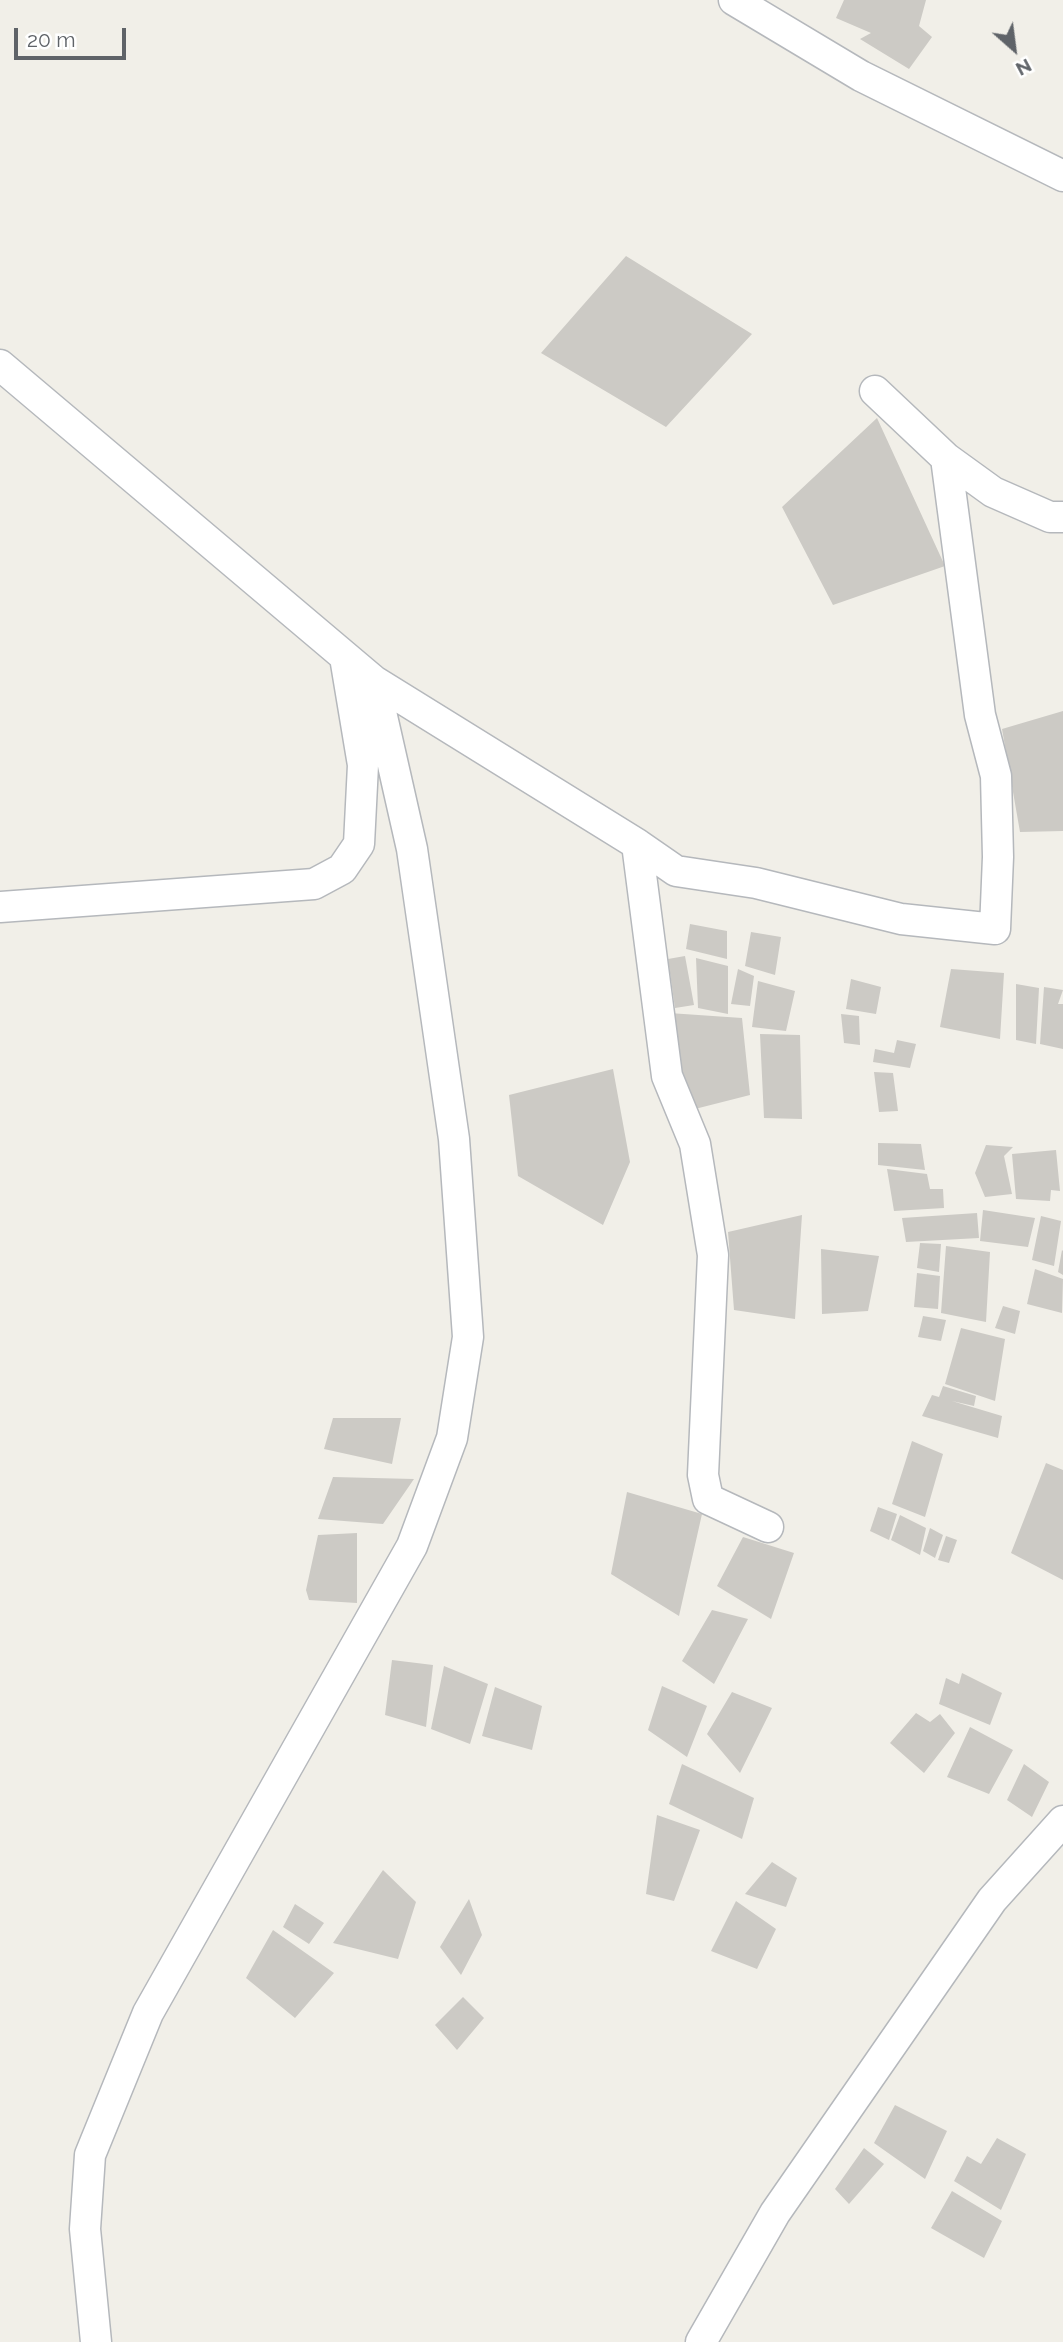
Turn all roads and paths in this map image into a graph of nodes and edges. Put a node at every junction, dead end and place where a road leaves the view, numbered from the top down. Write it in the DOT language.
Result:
graph roads {
  1 [pos="734,0"];
  2 [pos="1063,176"];
  3 [pos="0,365"];
  4 [pos="875,391"];
  5 [pos="947,458"];
  6 [pos="1063,517"];
  7 [pos="345,657"];
  8 [pos="374,681"];
  9 [pos="637,844"];
  10 [pos="0,907"];
  11 [pos="768,1527"];
  12 [pos="1063,1821"];
  13 [pos="96,2342"];
  14 [pos="701,2342"];
  1 -- 2 [label="street"];
  3 -- 7 [label="street"];
  4 -- 5 [label="street"];
  5 -- 6 [label="street"];
  5 -- 9 [label="street"];
  7 -- 8 [label="street"];
  7 -- 10 [label="street"];
  8 -- 9 [label="street"];
  8 -- 13 [label="street"];
  9 -- 11 [label="street"];
  12 -- 14 [label="street"];
}
